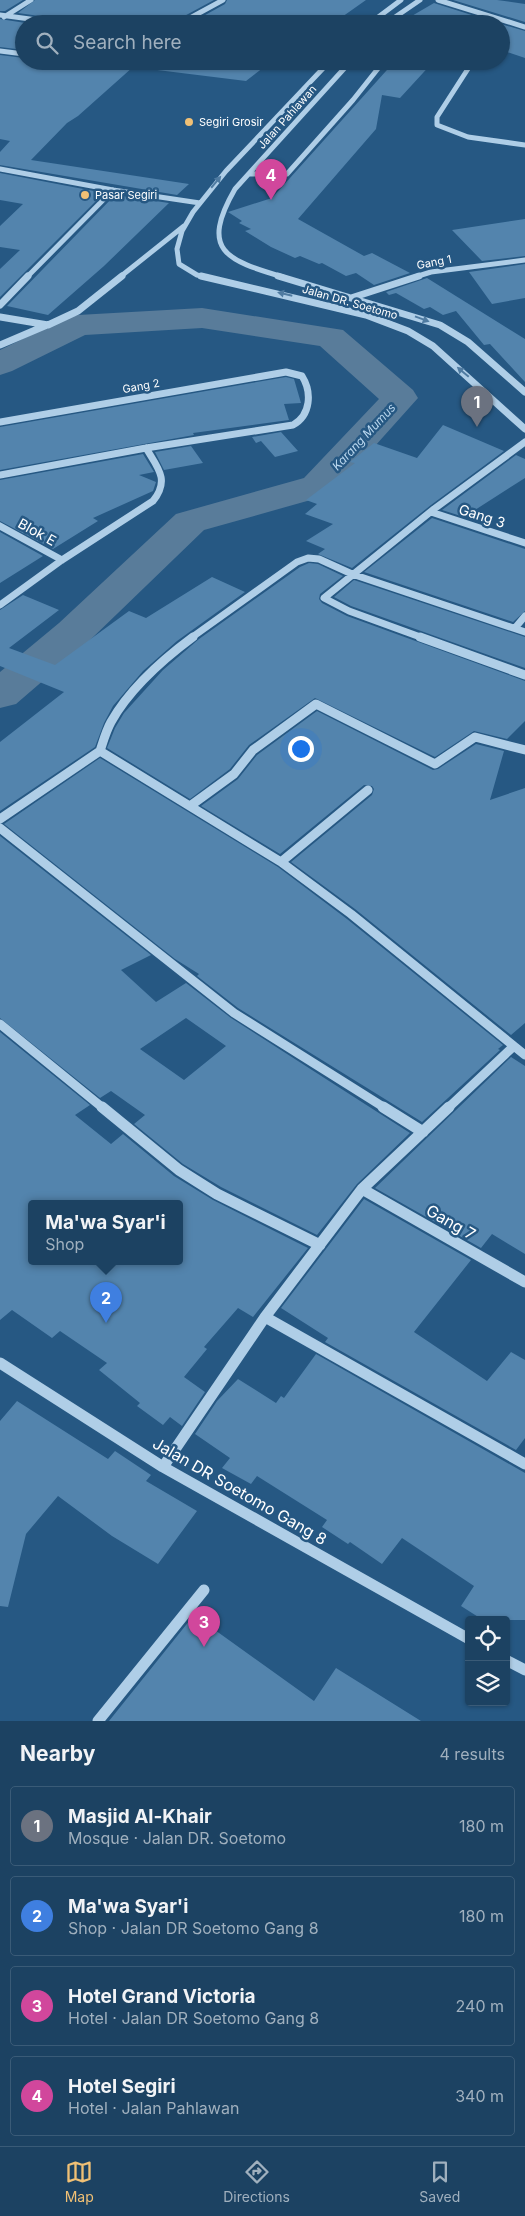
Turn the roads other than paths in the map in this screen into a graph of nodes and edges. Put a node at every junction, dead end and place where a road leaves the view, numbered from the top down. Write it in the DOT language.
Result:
graph roads {
  1 [pos="31,0"];
  2 [pos="223,0"];
  3 [pos="401,0"];
  4 [pos="420,0"];
  5 [pos="438,0"];
  6 [pos="0,9"];
  7 [pos="14,10"];
  8 [pos="2,15"];
  9 [pos="196,15"];
  10 [pos="380,15"];
  11 [pos="398,15"];
  12 [pos="486,15"];
  13 [pos="15,17"];
  14 [pos="0,20"];
  15 [pos="510,22"];
  16 [pos="525,27"];
  17 [pos="0,51"];
  18 [pos="15,53"];
  19 [pos="321,70"];
  20 [pos="343,70"];
  21 [pos="377,70"];
  22 [pos="467,70"];
  23 [pos="525,145"];
  24 [pos="0,168"];
  25 [pos="249,174"];
  26 [pos="113,190"];
  27 [pos="200,203"];
  28 [pos="185,225"];
  29 [pos="218,240"];
  30 [pos="175,254"];
  31 [pos="525,260"];
  32 [pos="351,298"];
  33 [pos="0,305"];
  34 [pos="0,318"];
  35 [pos="48,325"];
  36 [pos="0,345"];
  37 [pos="525,392"];
  38 [pos="0,422"];
  39 [pos="525,428"];
  40 [pos="525,442"];
  41 [pos="146,448"];
  42 [pos="0,475"];
  43 [pos="431,512"];
  44 [pos="0,526"];
  45 [pos="525,543"];
  46 [pos="62,560"];
  47 [pos="352,574"];
  48 [pos="0,605"];
  49 [pos="525,616"];
  50 [pos="515,628"];
  51 [pos="525,632"];
  52 [pos="525,675"];
  53 [pos="525,750"];
  54 [pos="100,751"];
  55 [pos="368,790"];
  56 [pos="190,806"];
  57 [pos="0,819"];
  58 [pos="0,828"];
  59 [pos="281,862"];
  60 [pos="0,1024"];
  61 [pos="514,1046"];
  62 [pos="525,1055"];
  63 [pos="423,1132"];
  64 [pos="362,1189"];
  65 [pos="320,1245"];
  66 [pos="525,1282"];
  67 [pos="266,1317"];
  68 [pos="0,1363"];
  69 [pos="525,1464"];
  70 [pos="163,1467"];
  71 [pos="204,1590"];
  72 [pos="465,1637"];
  73 [pos="508,1661"];
  74 [pos="525,1670"];
  75 [pos="98,1721"];
  1 -- 7 [label="street"];
  2 -- 9 [label="street"];
  3 -- 10 [label="street"];
  4 -- 11 [label="street"];
  5 -- 12 [label="street"];
  6 -- 7 [label="street"];
  7 -- 8 [label="street"];
  8 -- 13 [label="street"];
  8 -- 14 [label="street"];
  15 -- 16 [label="street"];
  17 -- 18 [label="street"];
  27 -- 19 [label="street, Jalan Pahlawan, one-way"];
  20 -- 25 [label="street, Jalan Pahlawan"];
  21 -- 25 [label="street"];
  22 -- 23 [label="street"];
  24 -- 26 [label="street"];
  25 -- 29 [label="street, Jalan Pahlawan"];
  26 -- 27 [label="street"];
  26 -- 33 [label="street"];
  27 -- 28 [label="street, Jalan Pahlawan"];
  28 -- 30 [label="street, Jalan Pahlawan"];
  28 -- 35 [label="street"];
  29 -- 32 [label="street, Jalan DR. Soetomo"];
  39 -- 30 [label="street, Jalan DR. Soetomo, one-way"];
  31 -- 32 [label="street, Gang 1"];
  32 -- 37 [label="street, Jalan DR. Soetomo, one-way"];
  34 -- 35 [label="street"];
  35 -- 36 [label="street"];
  38 -- 41 [label="street, Gang 2"];
  40 -- 43 [label="street"];
  41 -- 42 [label="street"];
  41 -- 46 [label="street"];
  43 -- 45 [label="street, Gang 3"];
  43 -- 47 [label="street"];
  44 -- 46 [label="street, Blok E"];
  46 -- 48 [label="street"];
  47 -- 50 [label="street"];
  47 -- 52 [label="street"];
  47 -- 54 [label="street"];
  49 -- 50 [label="street"];
  50 -- 51 [label="street"];
  53 -- 56 [label="street"];
  54 -- 56 [label="street"];
  54 -- 57 [label="street"];
  55 -- 59 [label="street"];
  56 -- 59 [label="street"];
  58 -- 63 [label="street"];
  59 -- 61 [label="street"];
  60 -- 65 [label="street"];
  61 -- 62 [label="street"];
  61 -- 63 [label="street"];
  63 -- 64 [label="street"];
  64 -- 65 [label="street"];
  64 -- 66 [label="street, Gang 7"];
  65 -- 67 [label="street"];
  67 -- 69 [label="street"];
  67 -- 70 [label="street"];
  68 -- 70 [label="street, Jalan DR Soetomo Gang 8"];
  70 -- 72 [label="street, Jalan DR Soetomo Gang 8"];
  71 -- 75 [label="street"];
  73 -- 74 [label="street"];
}
